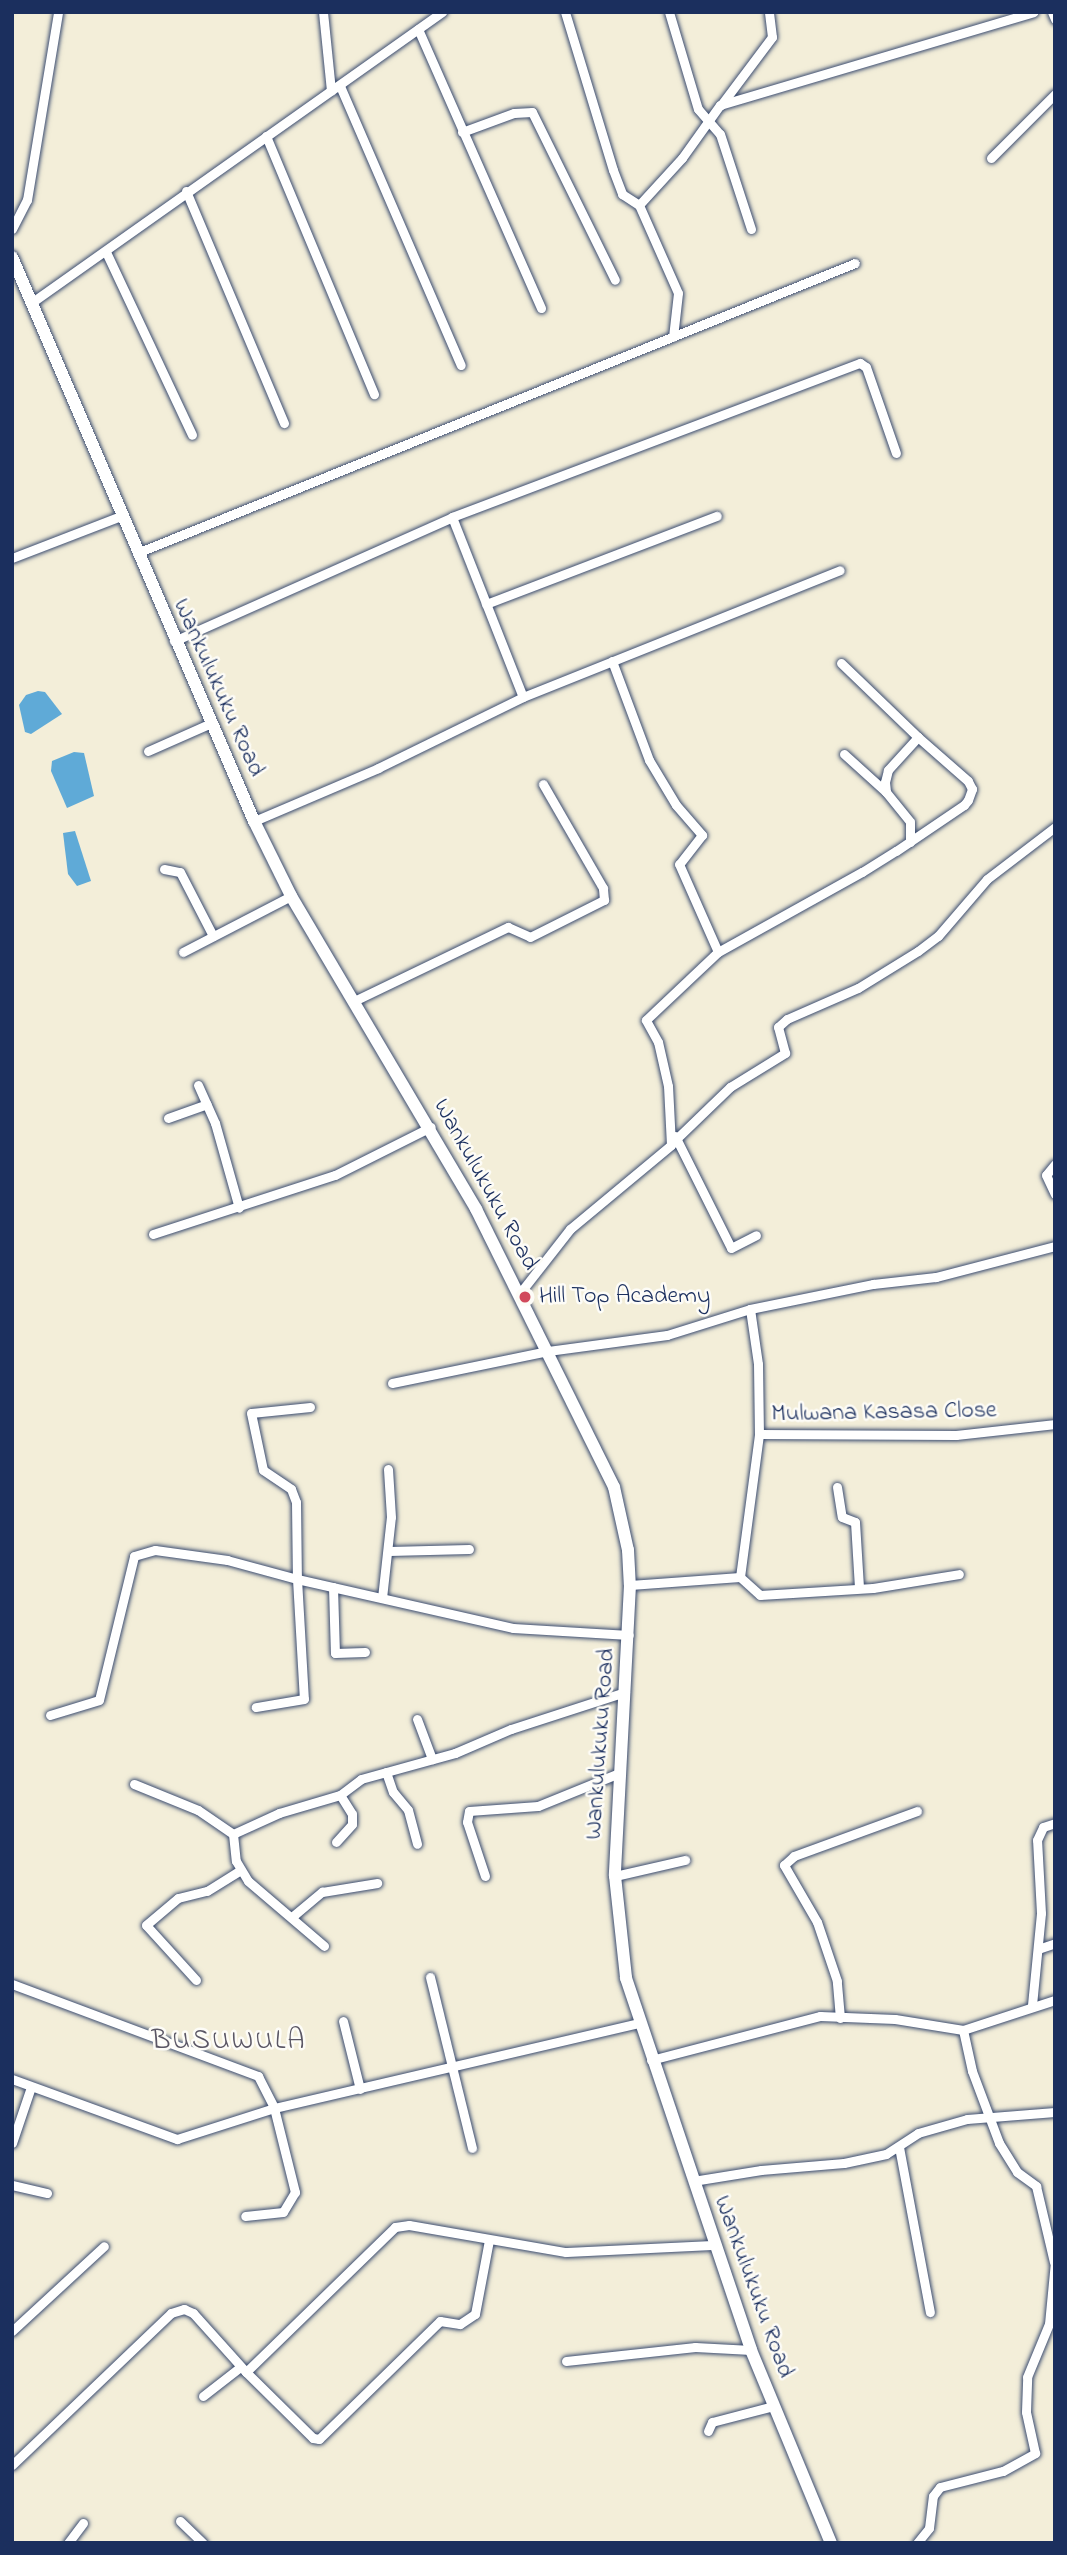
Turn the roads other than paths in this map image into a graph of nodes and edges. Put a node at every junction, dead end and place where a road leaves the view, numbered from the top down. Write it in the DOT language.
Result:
graph roads {
  1 [pos="58,12"];
  2 [pos="323,12"];
  3 [pos="442,12"];
  4 [pos="565,12"];
  5 [pos="669,12"];
  6 [pos="769,12"];
  7 [pos="1033,12"];
  8 [pos="1052,12"];
  9 [pos="1055,19"];
  10 [pos="418,29"];
  11 [pos="336,88"];
  12 [pos="1055,94"];
  13 [pos="720,105"];
  14 [pos="709,121"];
  15 [pos="462,132"];
  16 [pos="266,136"];
  17 [pos="991,158"];
  18 [pos="186,191"];
  19 [pos="639,205"];
  20 [pos="12,229"];
  21 [pos="751,229"];
  22 [pos="106,251"];
  23 [pos="12,257"];
  24 [pos="855,263"];
  25 [pos="615,280"];
  26 [pos="31,303"];
  27 [pos="541,308"];
  28 [pos="673,337"];
  29 [pos="461,365"];
  30 [pos="374,394"];
  31 [pos="284,423"];
  32 [pos="192,435"];
  33 [pos="896,453"];
  34 [pos="121,516"];
  35 [pos="718,516"];
  36 [pos="453,517"];
  37 [pos="137,553"];
  38 [pos="12,558"];
  39 [pos="840,570"];
  40 [pos="486,604"];
  41 [pos="174,641"];
  42 [pos="612,661"];
  43 [pos="841,663"];
  44 [pos="523,697"];
  45 [pos="209,724"];
  46 [pos="918,737"];
  47 [pos="148,751"];
  48 [pos="844,754"];
  49 [pos="543,784"];
  50 [pos="886,792"];
  51 [pos="254,821"];
  52 [pos="1055,827"];
  53 [pos="910,842"];
  54 [pos="164,869"];
  55 [pos="291,896"];
  56 [pos="214,936"];
  57 [pos="183,952"];
  58 [pos="718,952"];
  59 [pos="355,1001"];
  60 [pos="198,1086"];
  61 [pos="207,1104"];
  62 [pos="168,1118"];
  63 [pos="431,1127"];
  64 [pos="673,1140"];
  65 [pos="1055,1164"];
  66 [pos="1055,1194"];
  67 [pos="239,1208"];
  68 [pos="153,1234"];
  69 [pos="756,1235"];
  70 [pos="1055,1246"];
  71 [pos="520,1293"];
  72 [pos="750,1309"];
  73 [pos="548,1352"];
  74 [pos="392,1383"];
  75 [pos="310,1407"];
  76 [pos="1055,1424"];
  77 [pos="759,1434"];
  78 [pos="388,1469"];
  79 [pos="837,1487"];
  80 [pos="469,1549"];
  81 [pos="389,1551"];
  82 [pos="959,1574"];
  83 [pos="740,1577"];
  84 [pos="297,1578"];
  85 [pos="630,1586"];
  86 [pos="333,1587"];
  87 [pos="859,1588"];
  88 [pos="382,1598"];
  89 [pos="629,1634"];
  90 [pos="365,1652"];
  91 [pos="625,1692"];
  92 [pos="256,1707"];
  93 [pos="50,1715"];
  94 [pos="417,1719"];
  95 [pos="432,1759"];
  96 [pos="386,1772"];
  97 [pos="617,1774"];
  98 [pos="134,1784"];
  99 [pos="340,1795"];
  100 [pos="917,1811"];
  101 [pos="1055,1823"];
  102 [pos="233,1834"];
  103 [pos="336,1842"];
  104 [pos="416,1844"];
  105 [pos="685,1860"];
  106 [pos="240,1870"];
  107 [pos="485,1876"];
  108 [pos="615,1876"];
  109 [pos="377,1883"];
  110 [pos="293,1916"];
  111 [pos="1055,1944"];
  112 [pos="324,1946"];
  113 [pos="1038,1949"];
  114 [pos="430,1977"];
  115 [pos="196,1980"];
  116 [pos="12,1984"];
  117 [pos="1055,2000"];
  118 [pos="1032,2005"];
  119 [pos="840,2018"];
  120 [pos="343,2021"];
  121 [pos="639,2023"];
  122 [pos="963,2030"];
  123 [pos="650,2060"];
  124 [pos="454,2066"];
  125 [pos="12,2079"];
  126 [pos="31,2087"];
  127 [pos="360,2089"];
  128 [pos="274,2108"];
  129 [pos="1055,2112"];
  130 [pos="991,2114"];
  131 [pos="12,2143"];
  132 [pos="899,2147"];
  133 [pos="472,2148"];
  134 [pos="693,2181"];
  135 [pos="12,2185"];
  136 [pos="47,2193"];
  137 [pos="244,2216"];
  138 [pos="489,2240"];
  139 [pos="713,2245"];
  140 [pos="104,2246"];
  141 [pos="1054,2262"];
  142 [pos="930,2312"];
  143 [pos="12,2331"];
  144 [pos="1050,2337"];
  145 [pos="751,2350"];
  146 [pos="566,2361"];
  147 [pos="243,2370"];
  148 [pos="202,2396"];
  149 [pos="774,2406"];
  150 [pos="708,2431"];
  151 [pos="12,2465"];
  152 [pos="180,2521"];
  153 [pos="83,2524"];
  154 [pos="68,2543"];
  155 [pos="203,2543"];
  156 [pos="831,2543"];
  157 [pos="917,2543"];
  1 -- 20 [label="street"];
  2 -- 11 [label="street"];
  3 -- 10 [label="street"];
  4 -- 19 [label="street"];
  5 -- 14 [label="street"];
  6 -- 13 [label="street"];
  7 -- 13 [label="street"];
  8 -- 9 [label="street"];
  10 -- 11 [label="street"];
  10 -- 15 [label="street"];
  11 -- 16 [label="street"];
  11 -- 29 [label="street"];
  12 -- 17 [label="street"];
  13 -- 14 [label="street"];
  14 -- 19 [label="street"];
  14 -- 21 [label="street"];
  15 -- 25 [label="street"];
  15 -- 27 [label="street"];
  16 -- 18 [label="street"];
  16 -- 30 [label="street"];
  18 -- 22 [label="street"];
  18 -- 31 [label="street"];
  19 -- 28 [label="street"];
  22 -- 26 [label="street"];
  22 -- 32 [label="street"];
  23 -- 26 [label="main road, Wankulukuku Road"];
  24 -- 28 [label="street"];
  26 -- 34 [label="main road, Wankulukuku Road"];
  28 -- 37 [label="street"];
  33 -- 36 [label="street"];
  34 -- 37 [label="main road, Wankulukuku Road"];
  34 -- 38 [label="street"];
  35 -- 40 [label="street"];
  36 -- 40 [label="street"];
  36 -- 41 [label="street"];
  37 -- 41 [label="main road, Wankulukuku Road"];
  39 -- 42 [label="street"];
  40 -- 44 [label="street"];
  41 -- 45 [label="main road, Wankulukuku Road"];
  42 -- 44 [label="street"];
  42 -- 58 [label="street"];
  43 -- 46 [label="street"];
  44 -- 51 [label="street"];
  45 -- 47 [label="street"];
  45 -- 51 [label="main road, Wankulukuku Road"];
  46 -- 50 [label="street"];
  46 -- 53 [label="street"];
  48 -- 50 [label="street"];
  49 -- 59 [label="street"];
  50 -- 53 [label="street"];
  51 -- 55 [label="main road, Wankulukuku Road"];
  52 -- 64 [label="street"];
  53 -- 58 [label="street"];
  54 -- 56 [label="street"];
  55 -- 56 [label="street"];
  55 -- 59 [label="main road, Wankulukuku Road"];
  56 -- 57 [label="street"];
  58 -- 64 [label="street"];
  59 -- 63 [label="main road, Wankulukuku Road"];
  60 -- 61 [label="street"];
  61 -- 62 [label="street"];
  61 -- 67 [label="street"];
  63 -- 67 [label="street"];
  63 -- 71 [label="main road, Wankulukuku Road"];
  64 -- 69 [label="street"];
  64 -- 71 [label="street"];
  65 -- 66 [label="street"];
  67 -- 68 [label="street"];
  70 -- 72 [label="street"];
  71 -- 73 [label="main road, Wankulukuku Road"];
  72 -- 73 [label="street"];
  72 -- 77 [label="street"];
  73 -- 74 [label="street"];
  73 -- 85 [label="main road, Wankulukuku Road"];
  75 -- 84 [label="street"];
  76 -- 77 [label="street, Mulwana Kasasa Close"];
  77 -- 83 [label="street, Mulwana Kasasa Close"];
  78 -- 81 [label="street"];
  79 -- 87 [label="street"];
  80 -- 81 [label="street"];
  81 -- 88 [label="street"];
  82 -- 87 [label="street"];
  83 -- 85 [label="street"];
  83 -- 87 [label="street"];
  84 -- 86 [label="street"];
  84 -- 92 [label="street"];
  84 -- 93 [label="street"];
  85 -- 89 [label="main road, Wankulukuku Road"];
  86 -- 88 [label="street"];
  86 -- 90 [label="street"];
  88 -- 89 [label="street"];
  89 -- 91 [label="main road, Wankulukuku Road"];
  91 -- 95 [label="street"];
  91 -- 97 [label="main road, Wankulukuku Road"];
  94 -- 95 [label="street"];
  95 -- 96 [label="street"];
  96 -- 99 [label="street"];
  96 -- 104 [label="street"];
  97 -- 107 [label="street"];
  97 -- 108 [label="main road, Wankulukuku Road"];
  98 -- 102 [label="street"];
  99 -- 102 [label="street"];
  99 -- 103 [label="street"];
  100 -- 119 [label="street"];
  101 -- 113 [label="street"];
  102 -- 106 [label="street"];
  105 -- 108 [label="street"];
  106 -- 110 [label="street"];
  106 -- 115 [label="street"];
  108 -- 121 [label="main road, Wankulukuku Road"];
  109 -- 110 [label="street"];
  110 -- 112 [label="street"];
  111 -- 113 [label="street"];
  113 -- 118 [label="street"];
  114 -- 124 [label="street"];
  116 -- 128 [label="street"];
  117 -- 118 [label="street"];
  118 -- 122 [label="street"];
  119 -- 122 [label="street"];
  119 -- 123 [label="street"];
  120 -- 127 [label="street"];
  121 -- 123 [label="main road, Wankulukuku Road"];
  121 -- 124 [label="street"];
  122 -- 130 [label="street"];
  123 -- 134 [label="main road, Wankulukuku Road"];
  124 -- 127 [label="street"];
  124 -- 133 [label="street"];
  125 -- 126 [label="street"];
  126 -- 128 [label="street"];
  126 -- 131 [label="street"];
  127 -- 128 [label="street"];
  128 -- 137 [label="street"];
  129 -- 130 [label="street"];
  130 -- 132 [label="street"];
  130 -- 141 [label="street"];
  132 -- 134 [label="street"];
  132 -- 142 [label="street"];
  134 -- 139 [label="main road, Wankulukuku Road"];
  135 -- 136 [label="street"];
  138 -- 139 [label="street"];
  138 -- 147 [label="street"];
  138 -- 147 [label="street"];
  139 -- 145 [label="main road, Wankulukuku Road"];
  140 -- 143 [label="street"];
  141 -- 144 [label="street"];
  144 -- 157 [label="street"];
  145 -- 146 [label="street"];
  145 -- 149 [label="main road, Wankulukuku Road"];
  147 -- 148 [label="street"];
  147 -- 151 [label="street"];
  149 -- 150 [label="street"];
  149 -- 156 [label="main road, Wankulukuku Road"];
  152 -- 155 [label="street"];
  153 -- 154 [label="street"];
}
